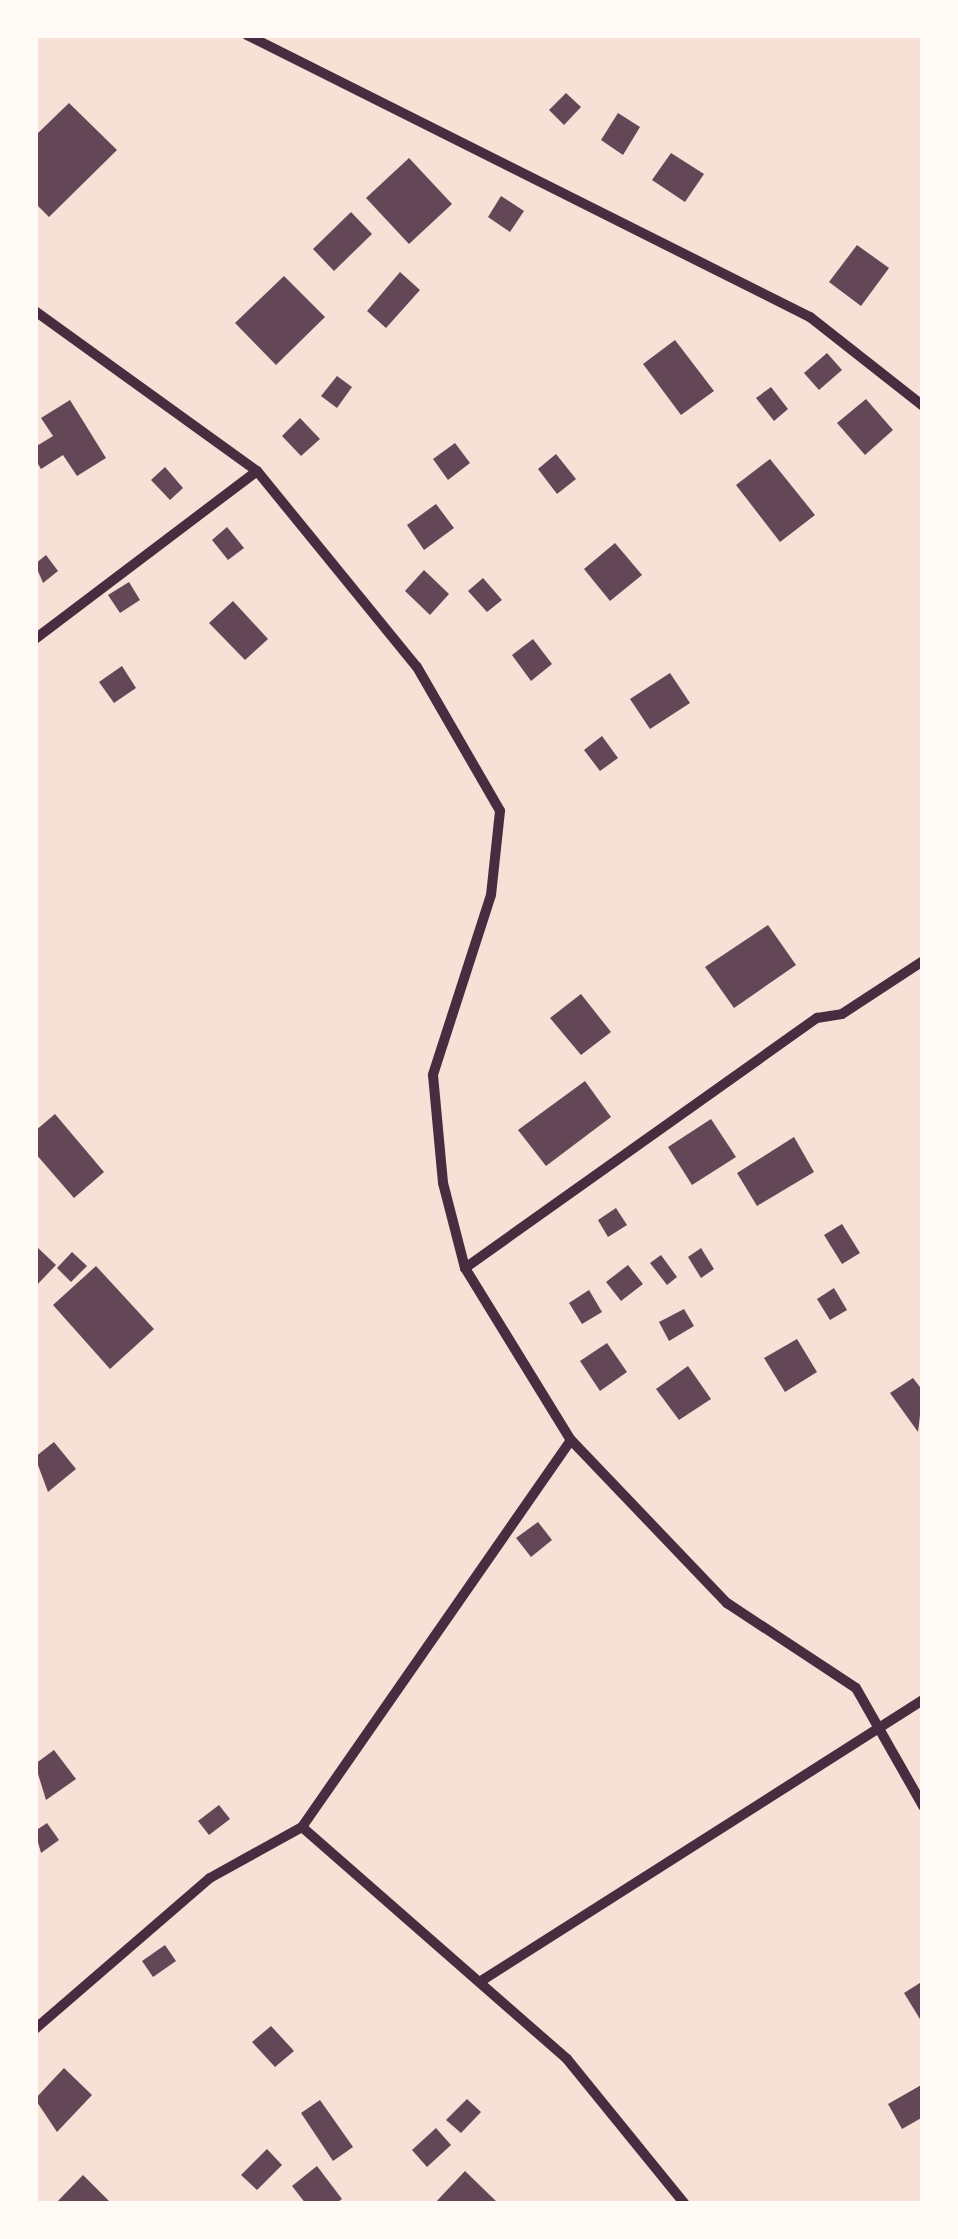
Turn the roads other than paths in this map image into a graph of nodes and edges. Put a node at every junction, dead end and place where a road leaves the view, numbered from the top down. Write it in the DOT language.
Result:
graph roads {
  1 [pos="247,35"];
  2 [pos="35,311"];
  3 [pos="923,406"];
  4 [pos="257,471"];
  5 [pos="35,639"];
  6 [pos="923,961"];
  7 [pos="465,1268"];
  8 [pos="571,1440"];
  9 [pos="923,1700"];
  10 [pos="882,1726"];
  11 [pos="923,1806"];
  12 [pos="302,1827"];
  13 [pos="481,1981"];
  14 [pos="35,2030"];
  15 [pos="684,2204"];
  1 -- 3 [label="street"];
  2 -- 4 [label="street"];
  4 -- 5 [label="street"];
  4 -- 7 [label="street"];
  6 -- 7 [label="street"];
  7 -- 8 [label="street"];
  8 -- 10 [label="street"];
  8 -- 12 [label="street"];
  9 -- 10 [label="street"];
  10 -- 11 [label="street"];
  10 -- 13 [label="street"];
  12 -- 13 [label="street"];
  12 -- 14 [label="street"];
  13 -- 15 [label="street"];
}
